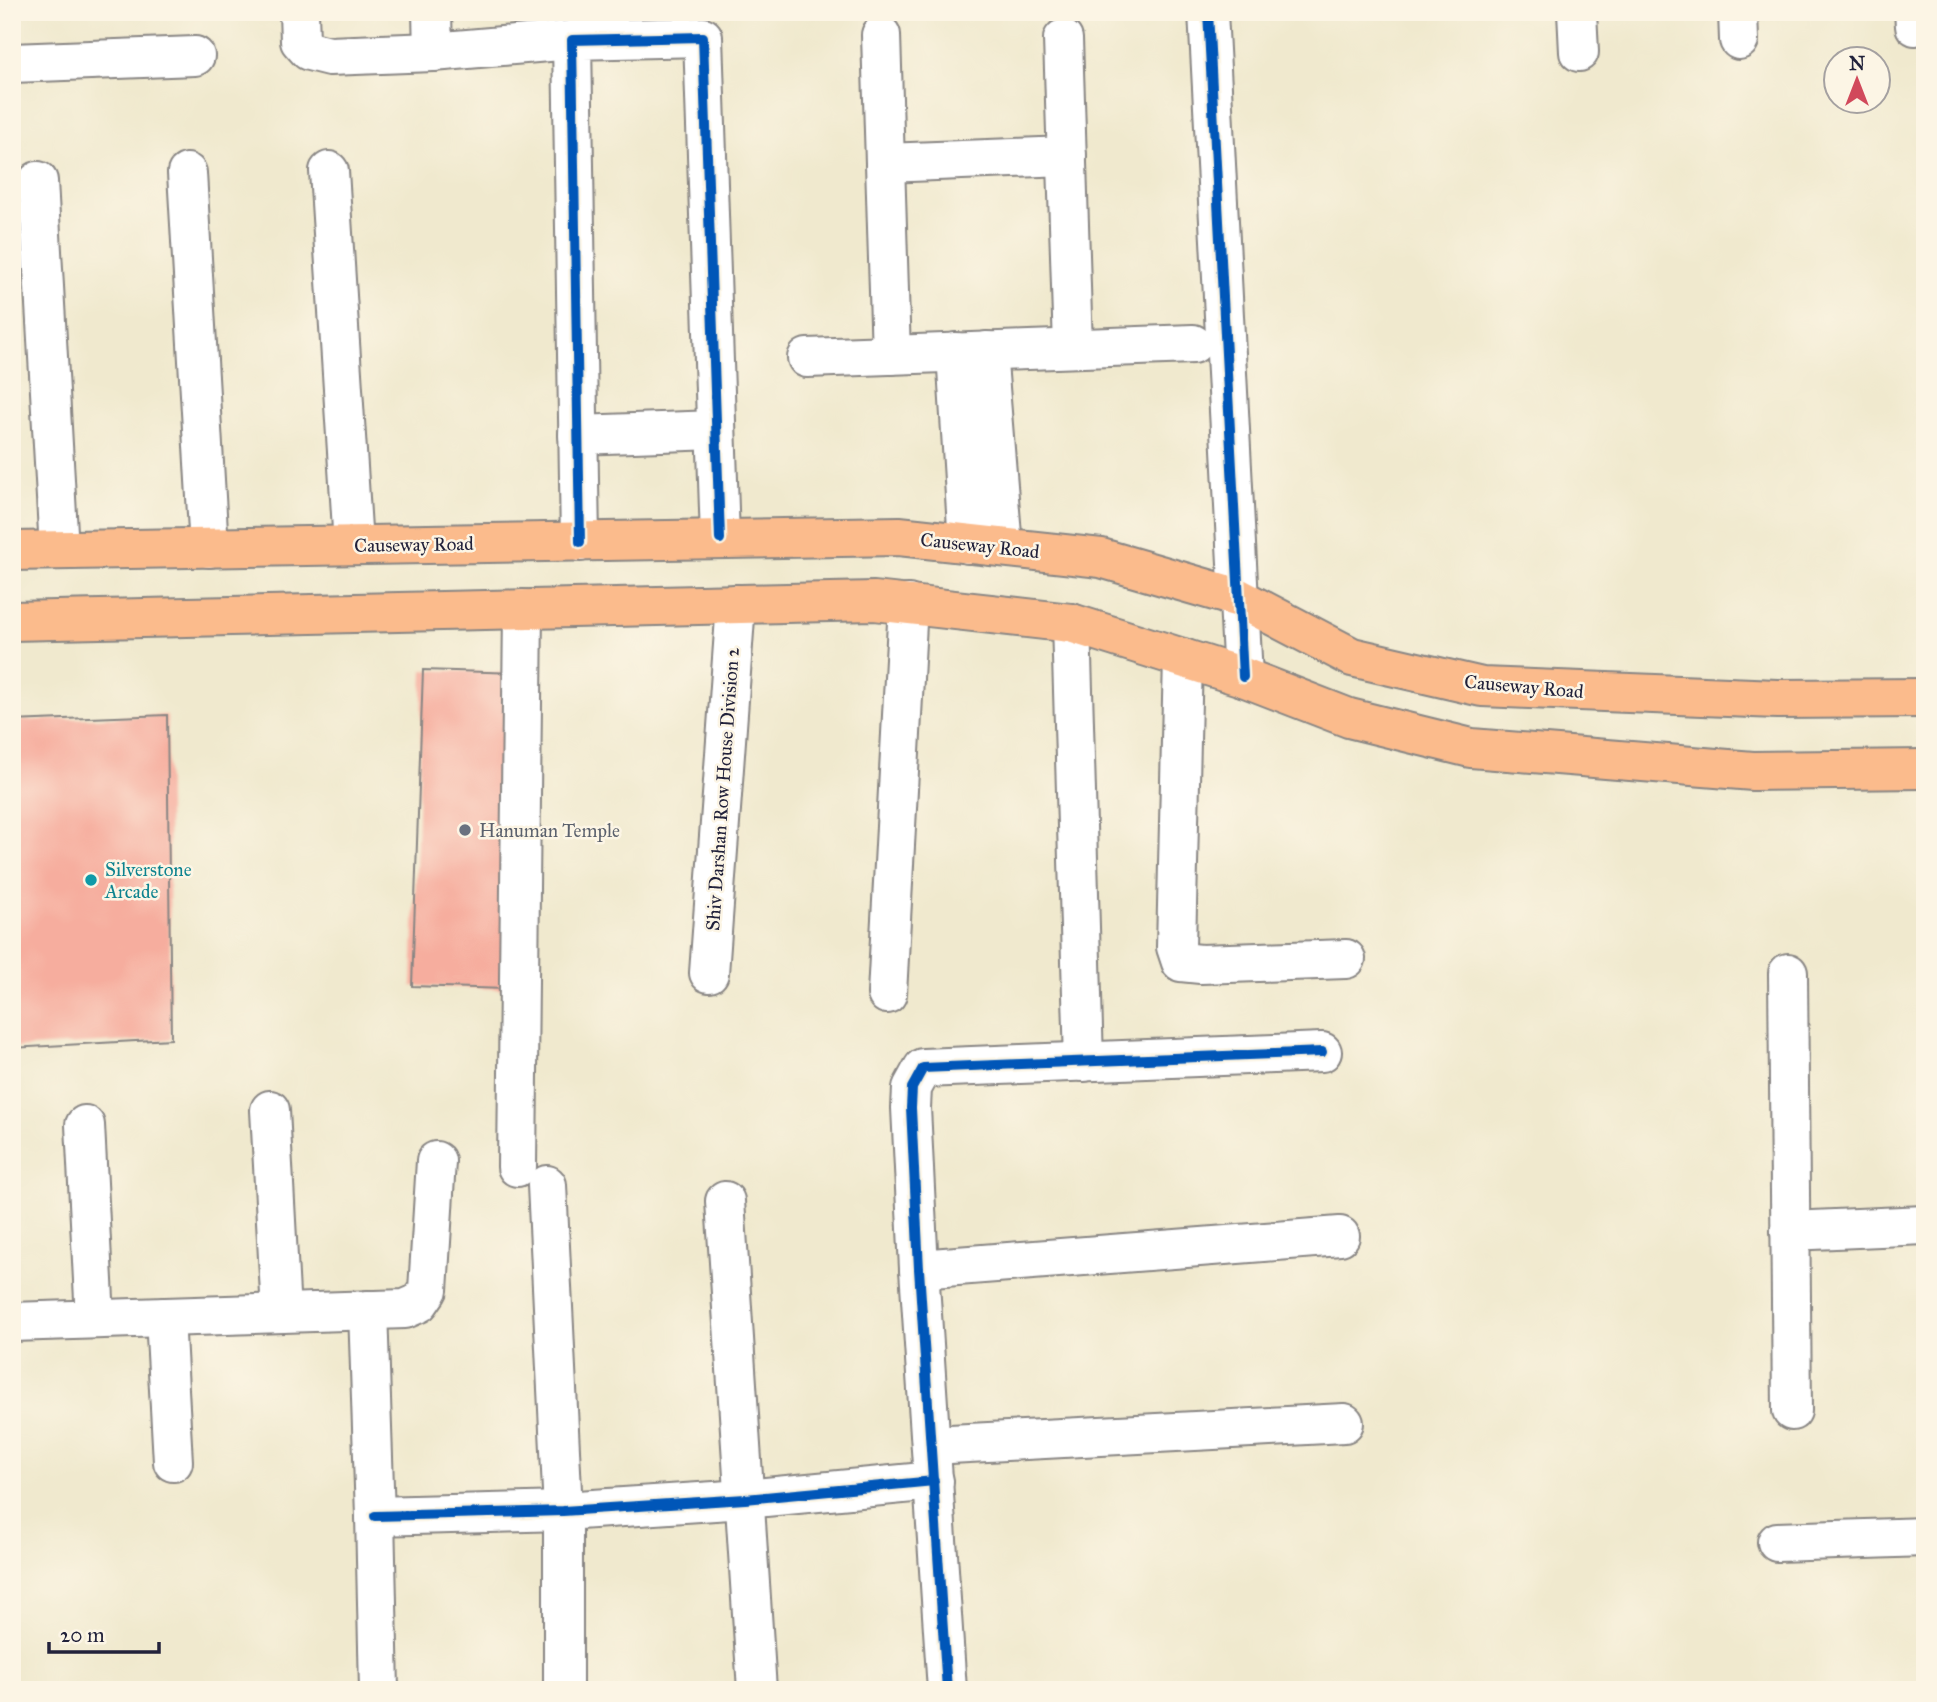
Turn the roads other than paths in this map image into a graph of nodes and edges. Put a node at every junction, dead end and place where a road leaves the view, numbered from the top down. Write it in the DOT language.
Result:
graph roads {
  1 [pos="299,12"];
  2 [pos="432,12"];
  3 [pos="1208,12"];
  4 [pos="1577,12"];
  5 [pos="703,24"];
  6 [pos="881,35"];
  7 [pos="1063,38"];
  8 [pos="572,40"];
  9 [pos="433,52"];
  10 [pos="1579,52"];
  11 [pos="195,56"];
  12 [pos="12,63"];
  13 [pos="1067,156"];
  14 [pos="885,163"];
  15 [pos="329,171"];
  16 [pos="187,173"];
  17 [pos="38,181"];
  18 [pos="1193,344"];
  19 [pos="1073,348"];
  20 [pos="972,352"];
  21 [pos="891,355"];
  22 [pos="807,358"];
  23 [pos="716,430"];
  24 [pos="578,435"];
  25 [pos="720,539"];
  26 [pos="580,542"];
  27 [pos="353,545"];
  28 [pos="986,545"];
  29 [pos="209,548"];
  30 [pos="59,550"];
  31 [pos="12,551"];
  32 [pos="1239,598"];
  33 [pos="736,604"];
  34 [pos="908,604"];
  35 [pos="523,609"];
  36 [pos="12,621"];
  37 [pos="1071,623"];
  38 [pos="1183,658"];
  39 [pos="1243,677"];
  40 [pos="1925,698"];
  41 [pos="1925,769"];
  42 [pos="1346,960"];
  43 [pos="709,973"];
  44 [pos="1788,973"];
  45 [pos="887,994"];
  46 [pos="1322,1052"];
  47 [pos="1084,1062"];
  48 [pos="270,1110"];
  49 [pos="85,1125"];
  50 [pos="436,1161"];
  51 [pos="725,1201"];
  52 [pos="1925,1225"];
  53 [pos="1790,1231"];
  54 [pos="1340,1236"];
  55 [pos="919,1269"];
  56 [pos="368,1310"];
  57 [pos="281,1313"];
  58 [pos="165,1317"];
  59 [pos="96,1319"];
  60 [pos="12,1322"];
  61 [pos="1792,1411"];
  62 [pos="1344,1423"];
  63 [pos="173,1462"];
  64 [pos="932,1463"];
  65 [pos="745,1499"];
  66 [pos="563,1511"];
  67 [pos="375,1516"];
  68 [pos="1925,1537"];
  69 [pos="1777,1542"];
  70 [pos="379,1690"];
  71 [pos="563,1690"];
  72 [pos="757,1690"];
  73 [pos="947,1690"];
  1 -- 9 [label="street"];
  2 -- 9 [label="street"];
  3 -- 32 [label="street"];
  4 -- 10 [label="street"];
  5 -- 8 [label="street"];
  5 -- 23 [label="street"];
  6 -- 14 [label="street"];
  7 -- 13 [label="street"];
  8 -- 9 [label="street"];
  8 -- 24 [label="street"];
  11 -- 12 [label="street"];
  13 -- 14 [label="street"];
  13 -- 19 [label="street"];
  14 -- 21 [label="street"];
  15 -- 27 [label="street"];
  16 -- 29 [label="street"];
  17 -- 30 [label="street"];
  18 -- 19 [label="street"];
  19 -- 20 [label="street"];
  20 -- 21 [label="street"];
  20 -- 28 [label="street"];
  21 -- 22 [label="street"];
  23 -- 24 [label="street"];
  23 -- 25 [label="street"];
  24 -- 26 [label="street"];
  25 -- 26 [label="main road, Causeway Road"];
  25 -- 28 [label="main road, Causeway Road"];
  26 -- 27 [label="main road, Causeway Road"];
  27 -- 29 [label="main road, Causeway Road"];
  28 -- 32 [label="main road, Causeway Road"];
  29 -- 30 [label="main road, Causeway Road"];
  30 -- 31 [label="main road, Causeway Road"];
  32 -- 39 [label="street"];
  32 -- 40 [label="main road, Causeway Road"];
  33 -- 34 [label="main road"];
  33 -- 35 [label="main road"];
  33 -- 43 [label="street, Shiv Darshan Row House Division 2"];
  34 -- 37 [label="main road"];
  34 -- 45 [label="street"];
  35 -- 36 [label="main road"];
  35 -- 66 [label="street"];
  37 -- 38 [label="main road"];
  37 -- 47 [label="street"];
  38 -- 39 [label="main road"];
  38 -- 42 [label="street"];
  39 -- 41 [label="main road"];
  44 -- 53 [label="street"];
  46 -- 47 [label="street"];
  47 -- 55 [label="street"];
  48 -- 57 [label="street"];
  49 -- 59 [label="street"];
  50 -- 56 [label="street"];
  51 -- 65 [label="street"];
  52 -- 53 [label="street"];
  53 -- 61 [label="street"];
  54 -- 55 [label="street"];
  55 -- 64 [label="street"];
  56 -- 57 [label="street"];
  56 -- 67 [label="street"];
  57 -- 58 [label="street"];
  58 -- 59 [label="street"];
  58 -- 63 [label="street"];
  59 -- 60 [label="street"];
  62 -- 64 [label="street"];
  64 -- 65 [label="street"];
  64 -- 73 [label="street"];
  65 -- 66 [label="street"];
  65 -- 72 [label="street"];
  66 -- 67 [label="street"];
  66 -- 71 [label="street"];
  67 -- 70 [label="street"];
  68 -- 69 [label="street"];
}
